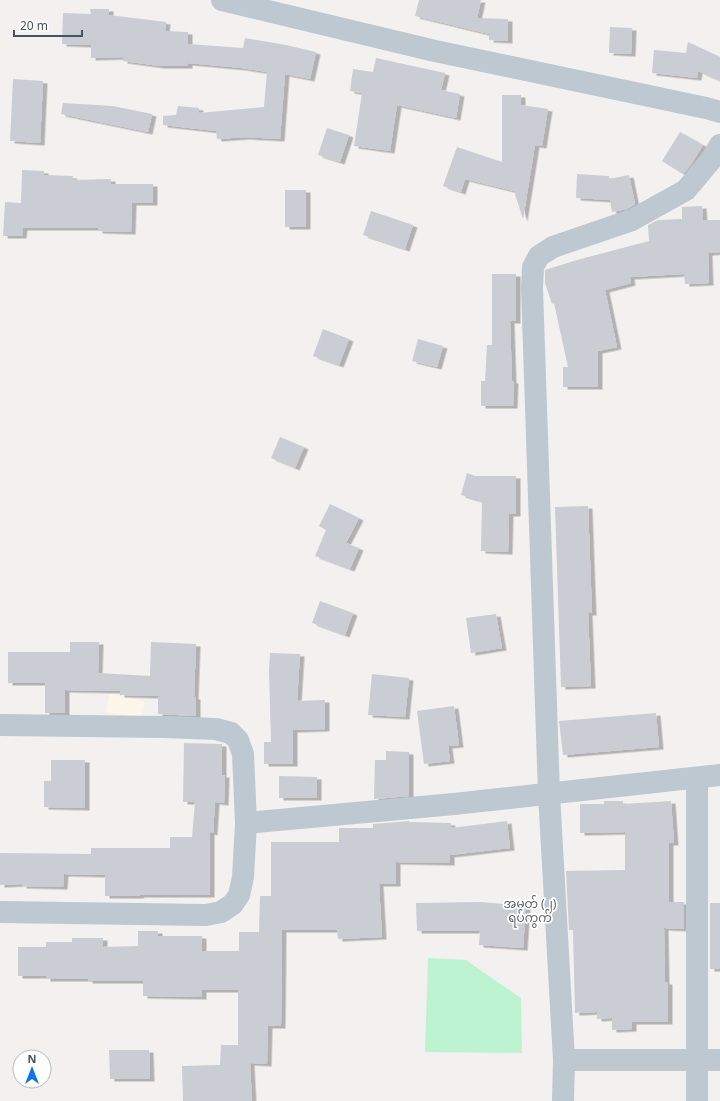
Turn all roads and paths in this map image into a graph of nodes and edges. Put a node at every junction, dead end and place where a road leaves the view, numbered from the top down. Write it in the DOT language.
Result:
graph roads {
  1 [pos="222,0"];
  2 [pos="720,112"];
  3 [pos="720,145"];
  4 [pos="0,726"];
  5 [pos="720,775"];
  6 [pos="698,778"];
  7 [pos="549,794"];
  8 [pos="246,823"];
  9 [pos="0,912"];
  10 [pos="564,1060"];
  11 [pos="697,1060"];
  12 [pos="720,1060"];
  13 [pos="563,1101"];
  14 [pos="697,1101"];
  1 -- 2 [label="street"];
  3 -- 7 [label="street"];
  4 -- 8 [label="street"];
  5 -- 6 [label="street"];
  6 -- 7 [label="street"];
  6 -- 11 [label="street"];
  7 -- 8 [label="street"];
  7 -- 10 [label="street"];
  8 -- 9 [label="street"];
  10 -- 11 [label="street"];
  10 -- 13 [label="street"];
  11 -- 12 [label="street"];
  11 -- 14 [label="street"];
}
